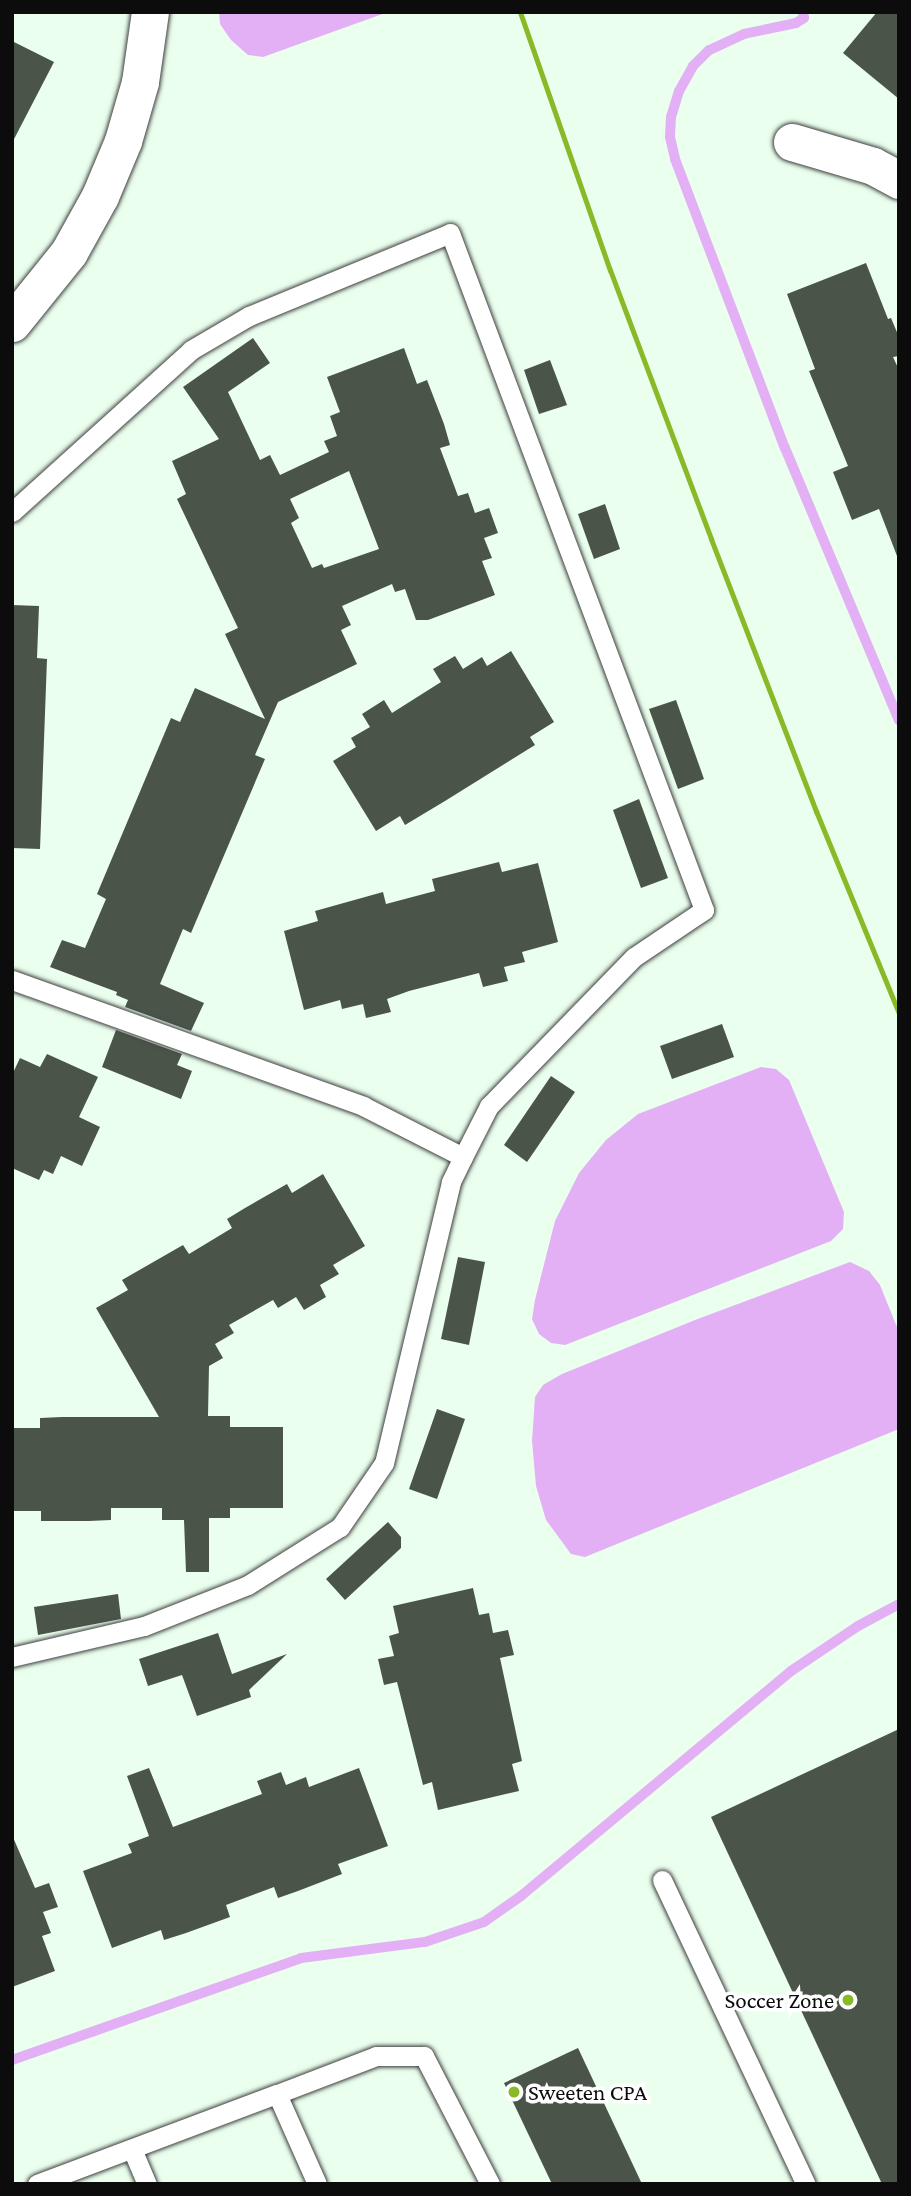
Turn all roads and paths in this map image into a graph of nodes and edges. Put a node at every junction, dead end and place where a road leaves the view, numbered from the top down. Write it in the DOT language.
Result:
graph roads {
  1 [pos="150,12"];
  2 [pos="792,142"];
  3 [pos="899,180"];
  4 [pos="12,323"];
  5 [pos="12,512"];
  6 [pos="12,980"];
  7 [pos="463,1157"];
  8 [pos="12,1657"];
  9 [pos="662,1881"];
  10 [pos="277,2094"];
  11 [pos="132,2149"];
  12 [pos="37,2184"];
  13 [pos="147,2184"];
  14 [pos="317,2184"];
  15 [pos="490,2184"];
  16 [pos="806,2184"];
  1 -- 4 [label="street"];
  2 -- 3 [label="street"];
  5 -- 7 [label="lane"];
  6 -- 7 [label="lane"];
  7 -- 8 [label="lane"];
  9 -- 16 [label="lane"];
  10 -- 11 [label="lane"];
  10 -- 14 [label="lane"];
  10 -- 15 [label="lane"];
  11 -- 12 [label="lane"];
  11 -- 13 [label="lane"];
}
